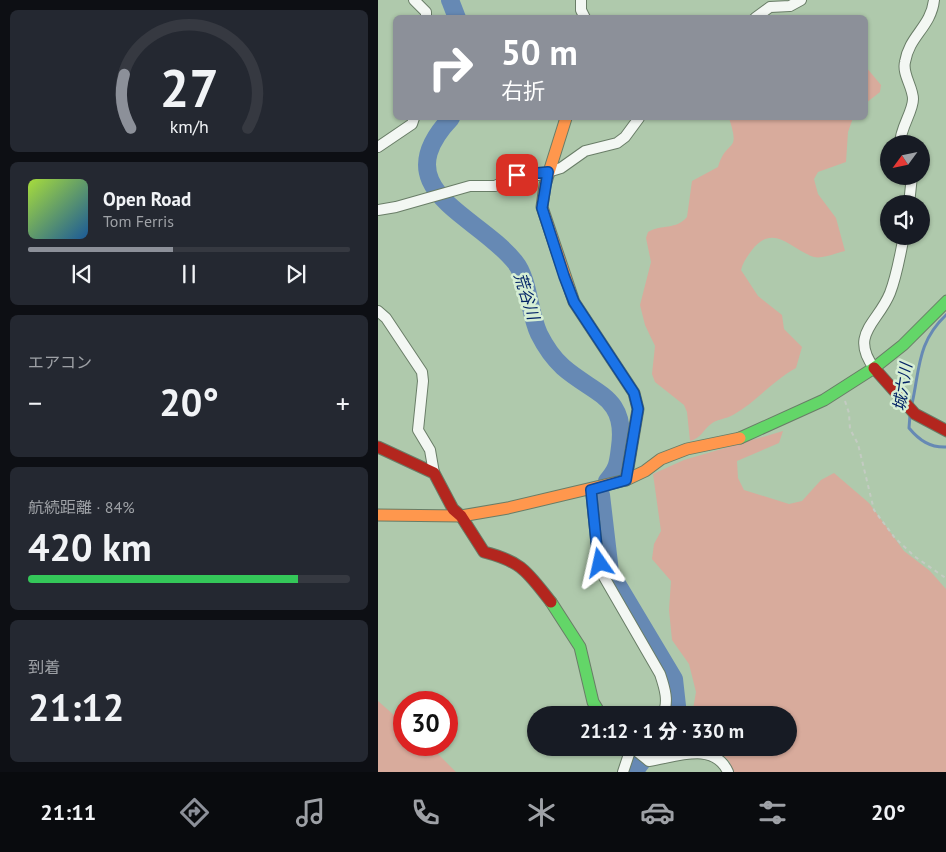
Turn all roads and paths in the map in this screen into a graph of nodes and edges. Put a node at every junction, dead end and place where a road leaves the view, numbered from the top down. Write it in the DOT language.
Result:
graph roads {
  1 [pos="414,0"];
  2 [pos="581,0"];
  3 [pos="801,0"];
  4 [pos="934,0"];
  5 [pos="426,15"];
  6 [pos="583,15"];
  7 [pos="759,15"];
  8 [pos="413,120"];
  9 [pos="565,120"];
  10 [pos="637,120"];
  11 [pos="902,135"];
  12 [pos="378,147"];
  13 [pos="548,172"];
  14 [pos="378,210"];
  15 [pos="902,245"];
  16 [pos="946,300"];
  17 [pos="378,311"];
  18 [pos="874,368"];
  19 [pos="840,390"];
  20 [pos="946,431"];
  21 [pos="378,447"];
  22 [pos="434,473"];
  23 [pos="626,480"];
  24 [pos="591,490"];
  25 [pos="378,515"];
  26 [pos="461,516"];
  27 [pos="946,578"];
  28 [pos="595,706"];
  29 [pos="664,706"];
  30 [pos="630,756"];
  31 [pos="643,756"];
  32 [pos="681,756"];
  33 [pos="715,756"];
  34 [pos="624,772"];
  35 [pos="728,772"];
  1 -- 5 [label="street"];
  2 -- 6 [label="street"];
  3 -- 7 [label="street"];
  4 -- 11 [label="street"];
  8 -- 12 [label="street"];
  9 -- 13 [label="street"];
  10 -- 13 [label="street"];
  13 -- 14 [label="street"];
  13 -- 23 [label="street"];
  15 -- 18 [label="street"];
  16 -- 18 [label="street"];
  17 -- 22 [label="street"];
  18 -- 19 [label="street"];
  18 -- 20 [label="street"];
  19 -- 23 [label="street"];
  19 -- 27 [label="path"];
  21 -- 22 [label="street"];
  22 -- 26 [label="street"];
  23 -- 24 [label="street"];
  24 -- 26 [label="street"];
  24 -- 29 [label="street"];
  25 -- 26 [label="street"];
  26 -- 28 [label="street"];
  30 -- 34 [label="street"];
  31 -- 32 [label="street"];
  33 -- 35 [label="street"];
}
